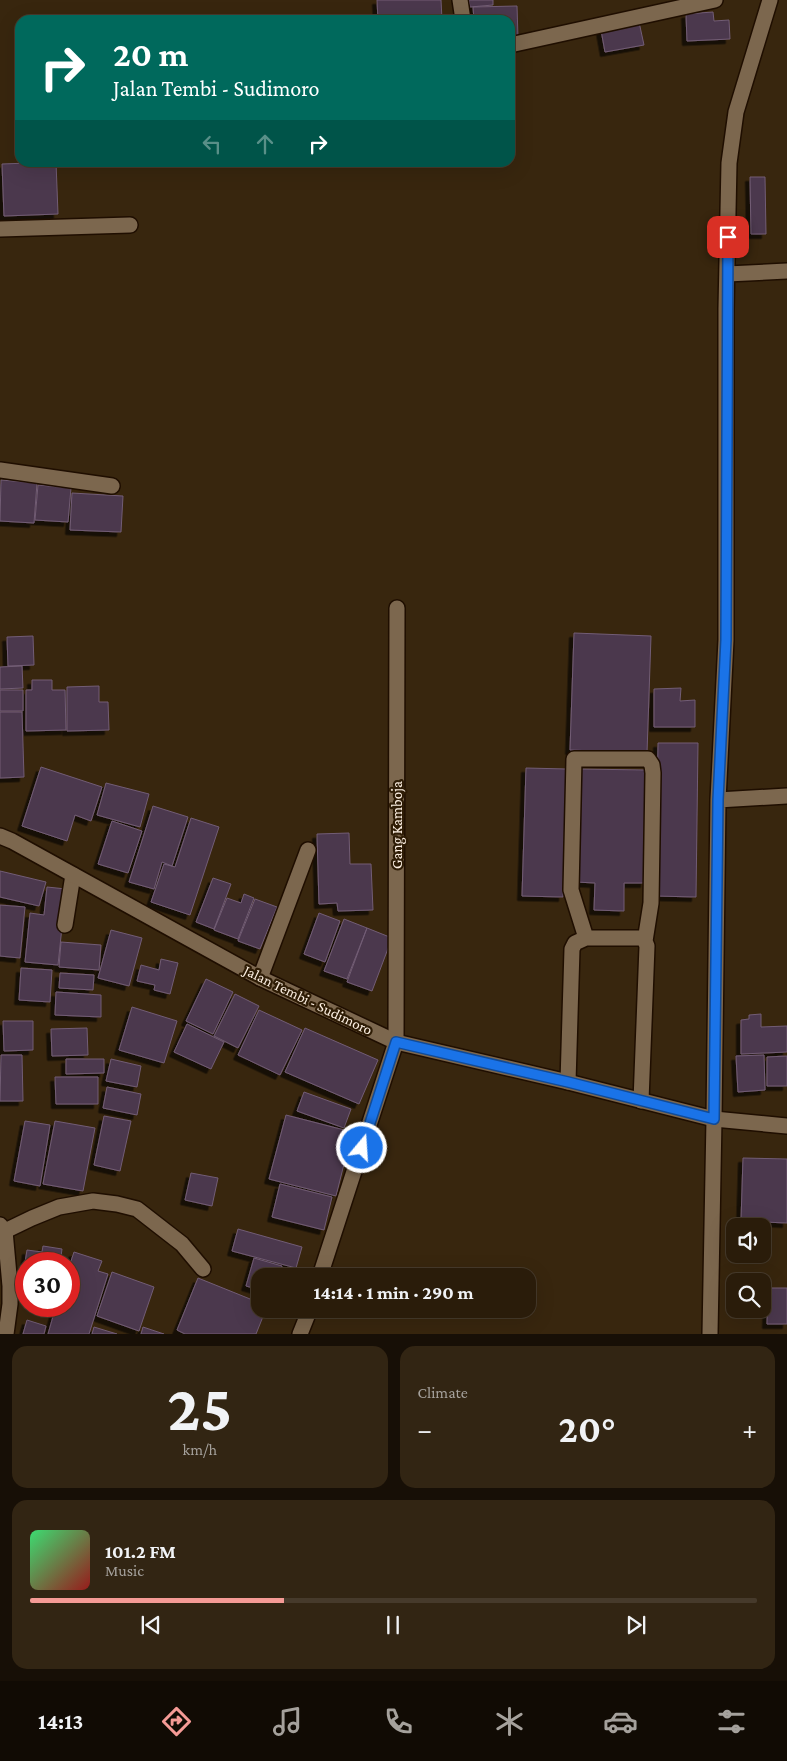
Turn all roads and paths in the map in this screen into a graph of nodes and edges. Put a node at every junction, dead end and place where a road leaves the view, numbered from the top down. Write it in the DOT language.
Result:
graph roads {
  1 [pos="460,0"];
  2 [pos="716,0"];
  3 [pos="770,0"];
  4 [pos="462,15"];
  5 [pos="515,44"];
  6 [pos="130,225"];
  7 [pos="0,229"];
  8 [pos="787,271"];
  9 [pos="727,274"];
  10 [pos="0,470"];
  11 [pos="112,486"];
  12 [pos="397,608"];
  13 [pos="787,796"];
  14 [pos="718,800"];
  15 [pos="0,836"];
  16 [pos="308,850"];
  17 [pos="73,875"];
  18 [pos="65,925"];
  19 [pos="586,938"];
  20 [pos="645,941"];
  21 [pos="260,978"];
  22 [pos="396,1042"];
  23 [pos="568,1082"];
  24 [pos="641,1101"];
  25 [pos="714,1119"];
  26 [pos="787,1126"];
  27 [pos="2,1229"];
  28 [pos="203,1268"];
  29 [pos="323,1268"];
  30 [pos="306,1318"];
  31 [pos="6,1334"];
  32 [pos="300,1334"];
  33 [pos="710,1334"];
  1 -- 4 [label="street"];
  2 -- 5 [label="street"];
  3 -- 9 [label="street"];
  6 -- 7 [label="street"];
  8 -- 9 [label="street"];
  9 -- 14 [label="street"];
  10 -- 11 [label="street"];
  12 -- 22 [label="street, Gang Kamboja"];
  13 -- 14 [label="street"];
  14 -- 25 [label="street"];
  15 -- 17 [label="street, Jalan Tembi - Sudimoro"];
  16 -- 21 [label="street"];
  17 -- 18 [label="street"];
  17 -- 21 [label="street, Jalan Tembi - Sudimoro"];
  19 -- 20 [label="street"];
  19 -- 20 [label="street"];
  19 -- 23 [label="street"];
  20 -- 24 [label="street"];
  21 -- 22 [label="street, Jalan Tembi - Sudimoro"];
  22 -- 23 [label="street, Jalan Tembi - Sudimoro"];
  22 -- 29 [label="street, Gang Kamboja"];
  23 -- 24 [label="street, Jalan Tembi - Sudimoro"];
  24 -- 25 [label="street, Jalan Tembi - Sudimoro"];
  25 -- 26 [label="street, Jalan Tembi - Sudimoro"];
  25 -- 33 [label="street"];
  27 -- 28 [label="street"];
  27 -- 31 [label="street"];
  30 -- 32 [label="street"];
}
